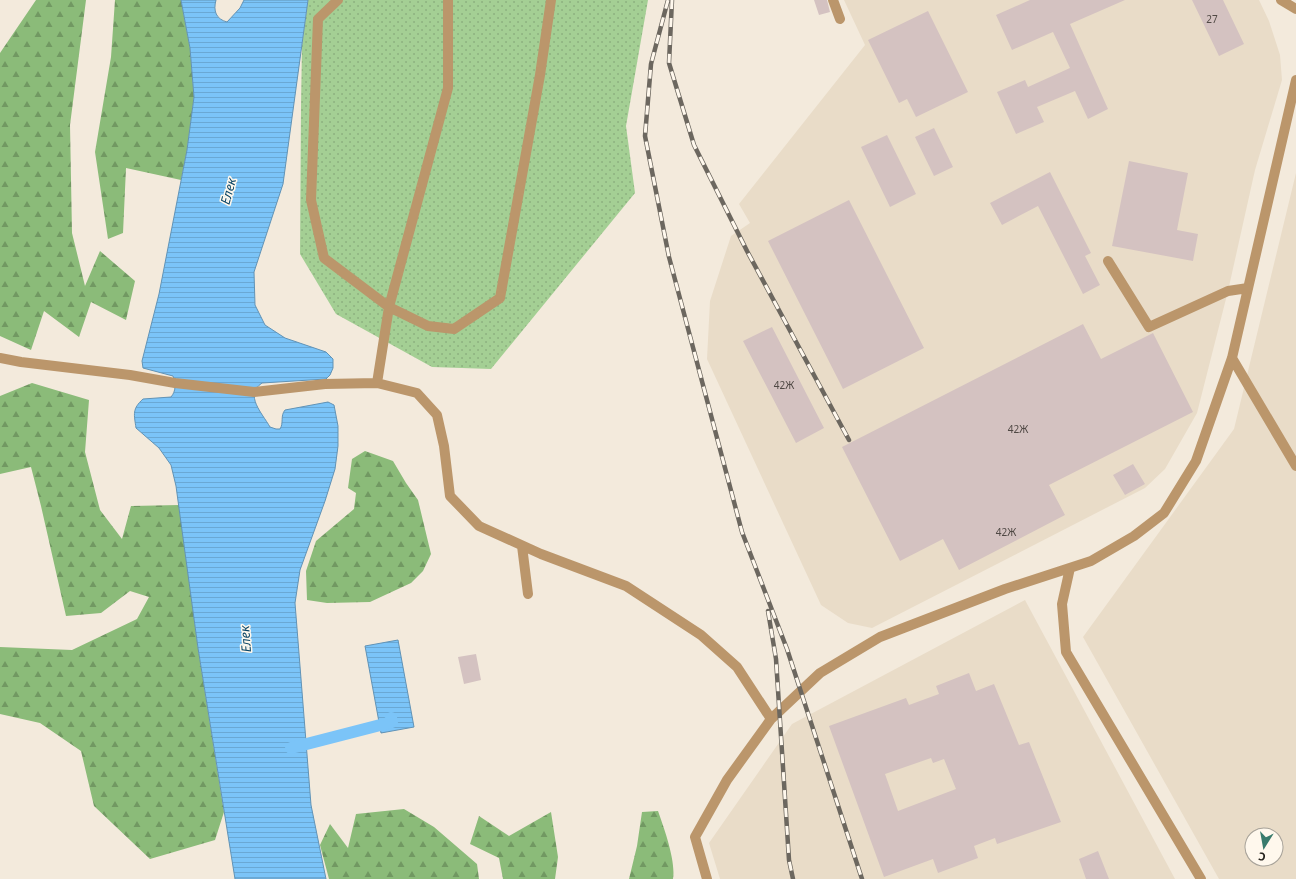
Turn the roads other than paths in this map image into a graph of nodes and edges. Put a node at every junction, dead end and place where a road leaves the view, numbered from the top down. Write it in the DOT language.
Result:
graph roads {
  1 [pos="338,0"];
  2 [pos="448,0"];
  3 [pos="552,0"];
  4 [pos="833,0"];
  5 [pos="1281,0"];
  6 [pos="1296,9"];
  7 [pos="840,19"];
  8 [pos="1296,80"];
  9 [pos="1108,261"];
  10 [pos="1248,288"];
  11 [pos="389,307"];
  12 [pos="0,358"];
  13 [pos="1232,358"];
  14 [pos="376,383"];
  15 [pos="1296,466"];
  16 [pos="522,546"];
  17 [pos="1070,568"];
  18 [pos="528,594"];
  19 [pos="771,719"];
  20 [pos="707,879"];
  21 [pos="1201,879"];
  1 -- 11 [label="street"];
  2 -- 11 [label="street"];
  3 -- 11 [label="street"];
  4 -- 7 [label="street"];
  5 -- 6 [label="street"];
  8 -- 10 [label="street"];
  9 -- 10 [label="street"];
  10 -- 13 [label="street"];
  11 -- 14 [label="street"];
  12 -- 14 [label="street"];
  13 -- 15 [label="street"];
  13 -- 17 [label="street"];
  14 -- 16 [label="street"];
  16 -- 18 [label="street"];
  16 -- 19 [label="street"];
  17 -- 19 [label="street"];
  17 -- 21 [label="street"];
  19 -- 20 [label="street"];
}
